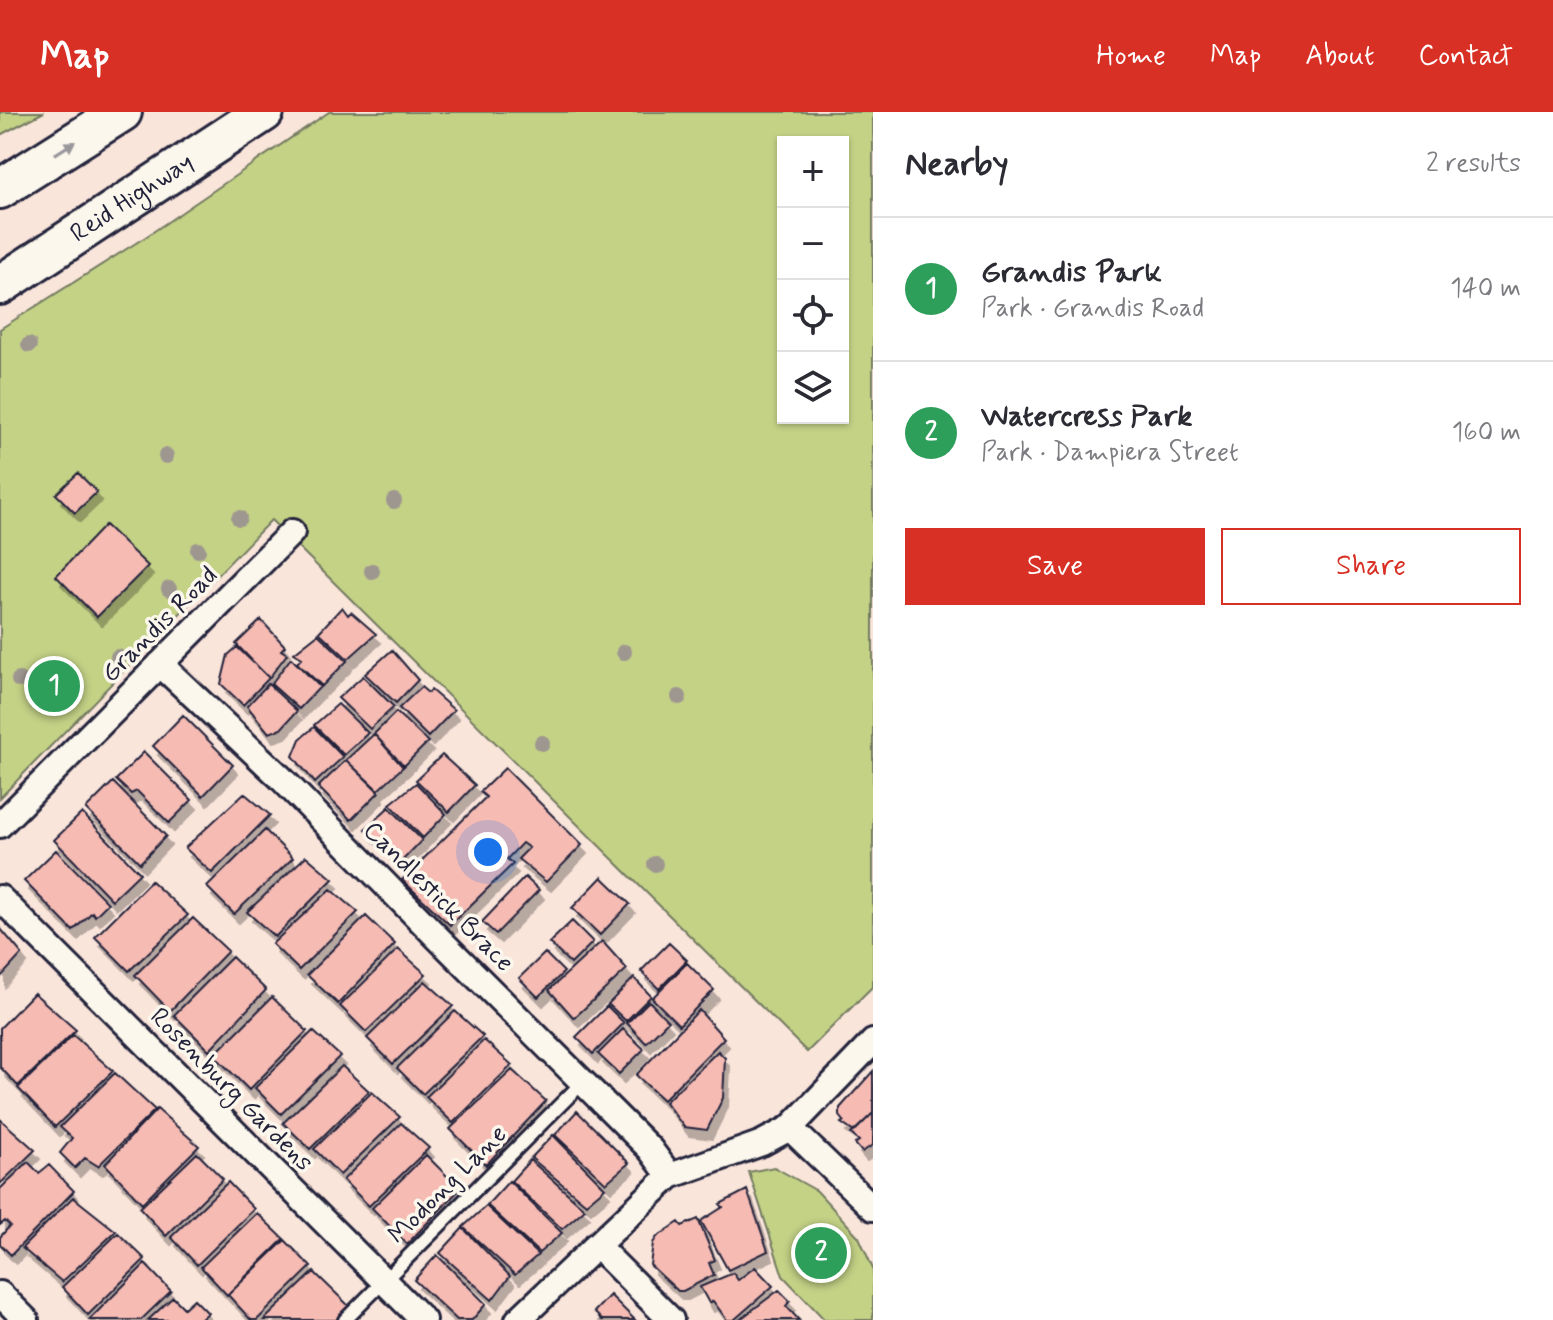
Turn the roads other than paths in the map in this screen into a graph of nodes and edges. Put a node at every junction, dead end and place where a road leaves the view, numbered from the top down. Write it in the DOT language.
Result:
graph roads {
  1 [pos="122,112"];
  2 [pos="264,112"];
  3 [pos="4,186"];
  4 [pos="0,285"];
  5 [pos="292,532"];
  6 [pos="160,664"];
  7 [pos="0,825"];
  8 [pos="0,898"];
  9 [pos="873,1042"];
  10 [pos="583,1082"];
  11 [pos="790,1128"];
  12 [pos="670,1176"];
  13 [pos="873,1208"];
  14 [pos="596,1245"];
  15 [pos="383,1281"];
  16 [pos="0,1294"];
  17 [pos="26,1320"];
  18 [pos="345,1320"];
  19 [pos="423,1320"];
  20 [pos="518,1320"];
  21 [pos="671,1320"];
  3 -- 1 [label="highway, one-way"];
  2 -- 4 [label="highway, Reid Highway"];
  5 -- 6 [label="street, Grandis Road"];
  6 -- 7 [label="street, Grandis Road"];
  6 -- 10 [label="street, Candlestick Brace"];
  8 -- 15 [label="street, Rosenburg Gardens"];
  9 -- 11 [label="street"];
  10 -- 12 [label="street, Candlestick Brace"];
  10 -- 15 [label="lane, Modong Lane"];
  11 -- 12 [label="street"];
  11 -- 13 [label="street"];
  12 -- 14 [label="street"];
  14 -- 20 [label="street"];
  14 -- 21 [label="street"];
  15 -- 18 [label="lane, Modong Lane"];
  15 -- 19 [label="street, Rosenburg Gardens"];
  16 -- 17 [label="street"];
}
